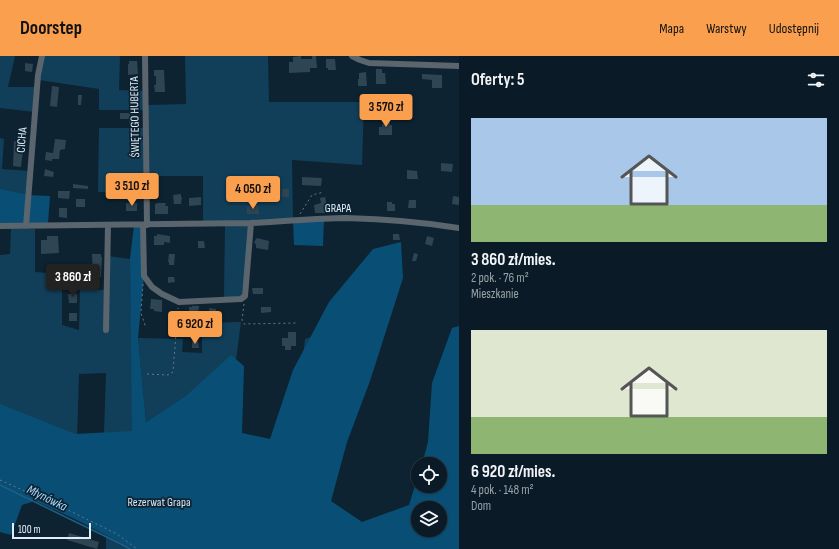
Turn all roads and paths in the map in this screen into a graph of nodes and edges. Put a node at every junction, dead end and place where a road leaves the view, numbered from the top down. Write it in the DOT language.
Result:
graph roads {
  1 [pos="42,56"];
  2 [pos="145,56"];
  3 [pos="352,56"];
  4 [pos="459,66"];
  5 [pos="324,192"];
  6 [pos="297,220"];
  7 [pos="251,223"];
  8 [pos="108,225"];
  9 [pos="145,225"];
  10 [pos="0,226"];
  11 [pos="26,226"];
  12 [pos="459,228"];
  13 [pos="144,276"];
  14 [pos="243,298"];
  15 [pos="179,302"];
  16 [pos="297,323"];
  17 [pos="146,328"];
  18 [pos="106,330"];
  19 [pos="147,374"];
  20 [pos="0,480"];
  21 [pos="137,549"];
  1 -- 11 [label="street, CICHA"];
  2 -- 9 [label="street, ŚWIĘTEGO HUBERTA"];
  3 -- 4 [label="street"];
  5 -- 6 [label="path"];
  6 -- 7 [label="street, GRAPA"];
  6 -- 12 [label="street, GRAPA"];
  7 -- 9 [label="street, GRAPA"];
  7 -- 14 [label="street"];
  8 -- 9 [label="street, GRAPA"];
  8 -- 11 [label="street, GRAPA"];
  8 -- 18 [label="street"];
  9 -- 13 [label="street, ŚWIĘTEGO HUBERTA"];
  10 -- 11 [label="street, GRAPA"];
  13 -- 15 [label="street"];
  13 -- 17 [label="path"];
  14 -- 15 [label="street"];
  14 -- 16 [label="path"];
  15 -- 19 [label="path"];
  20 -- 21 [label="path"];
}
